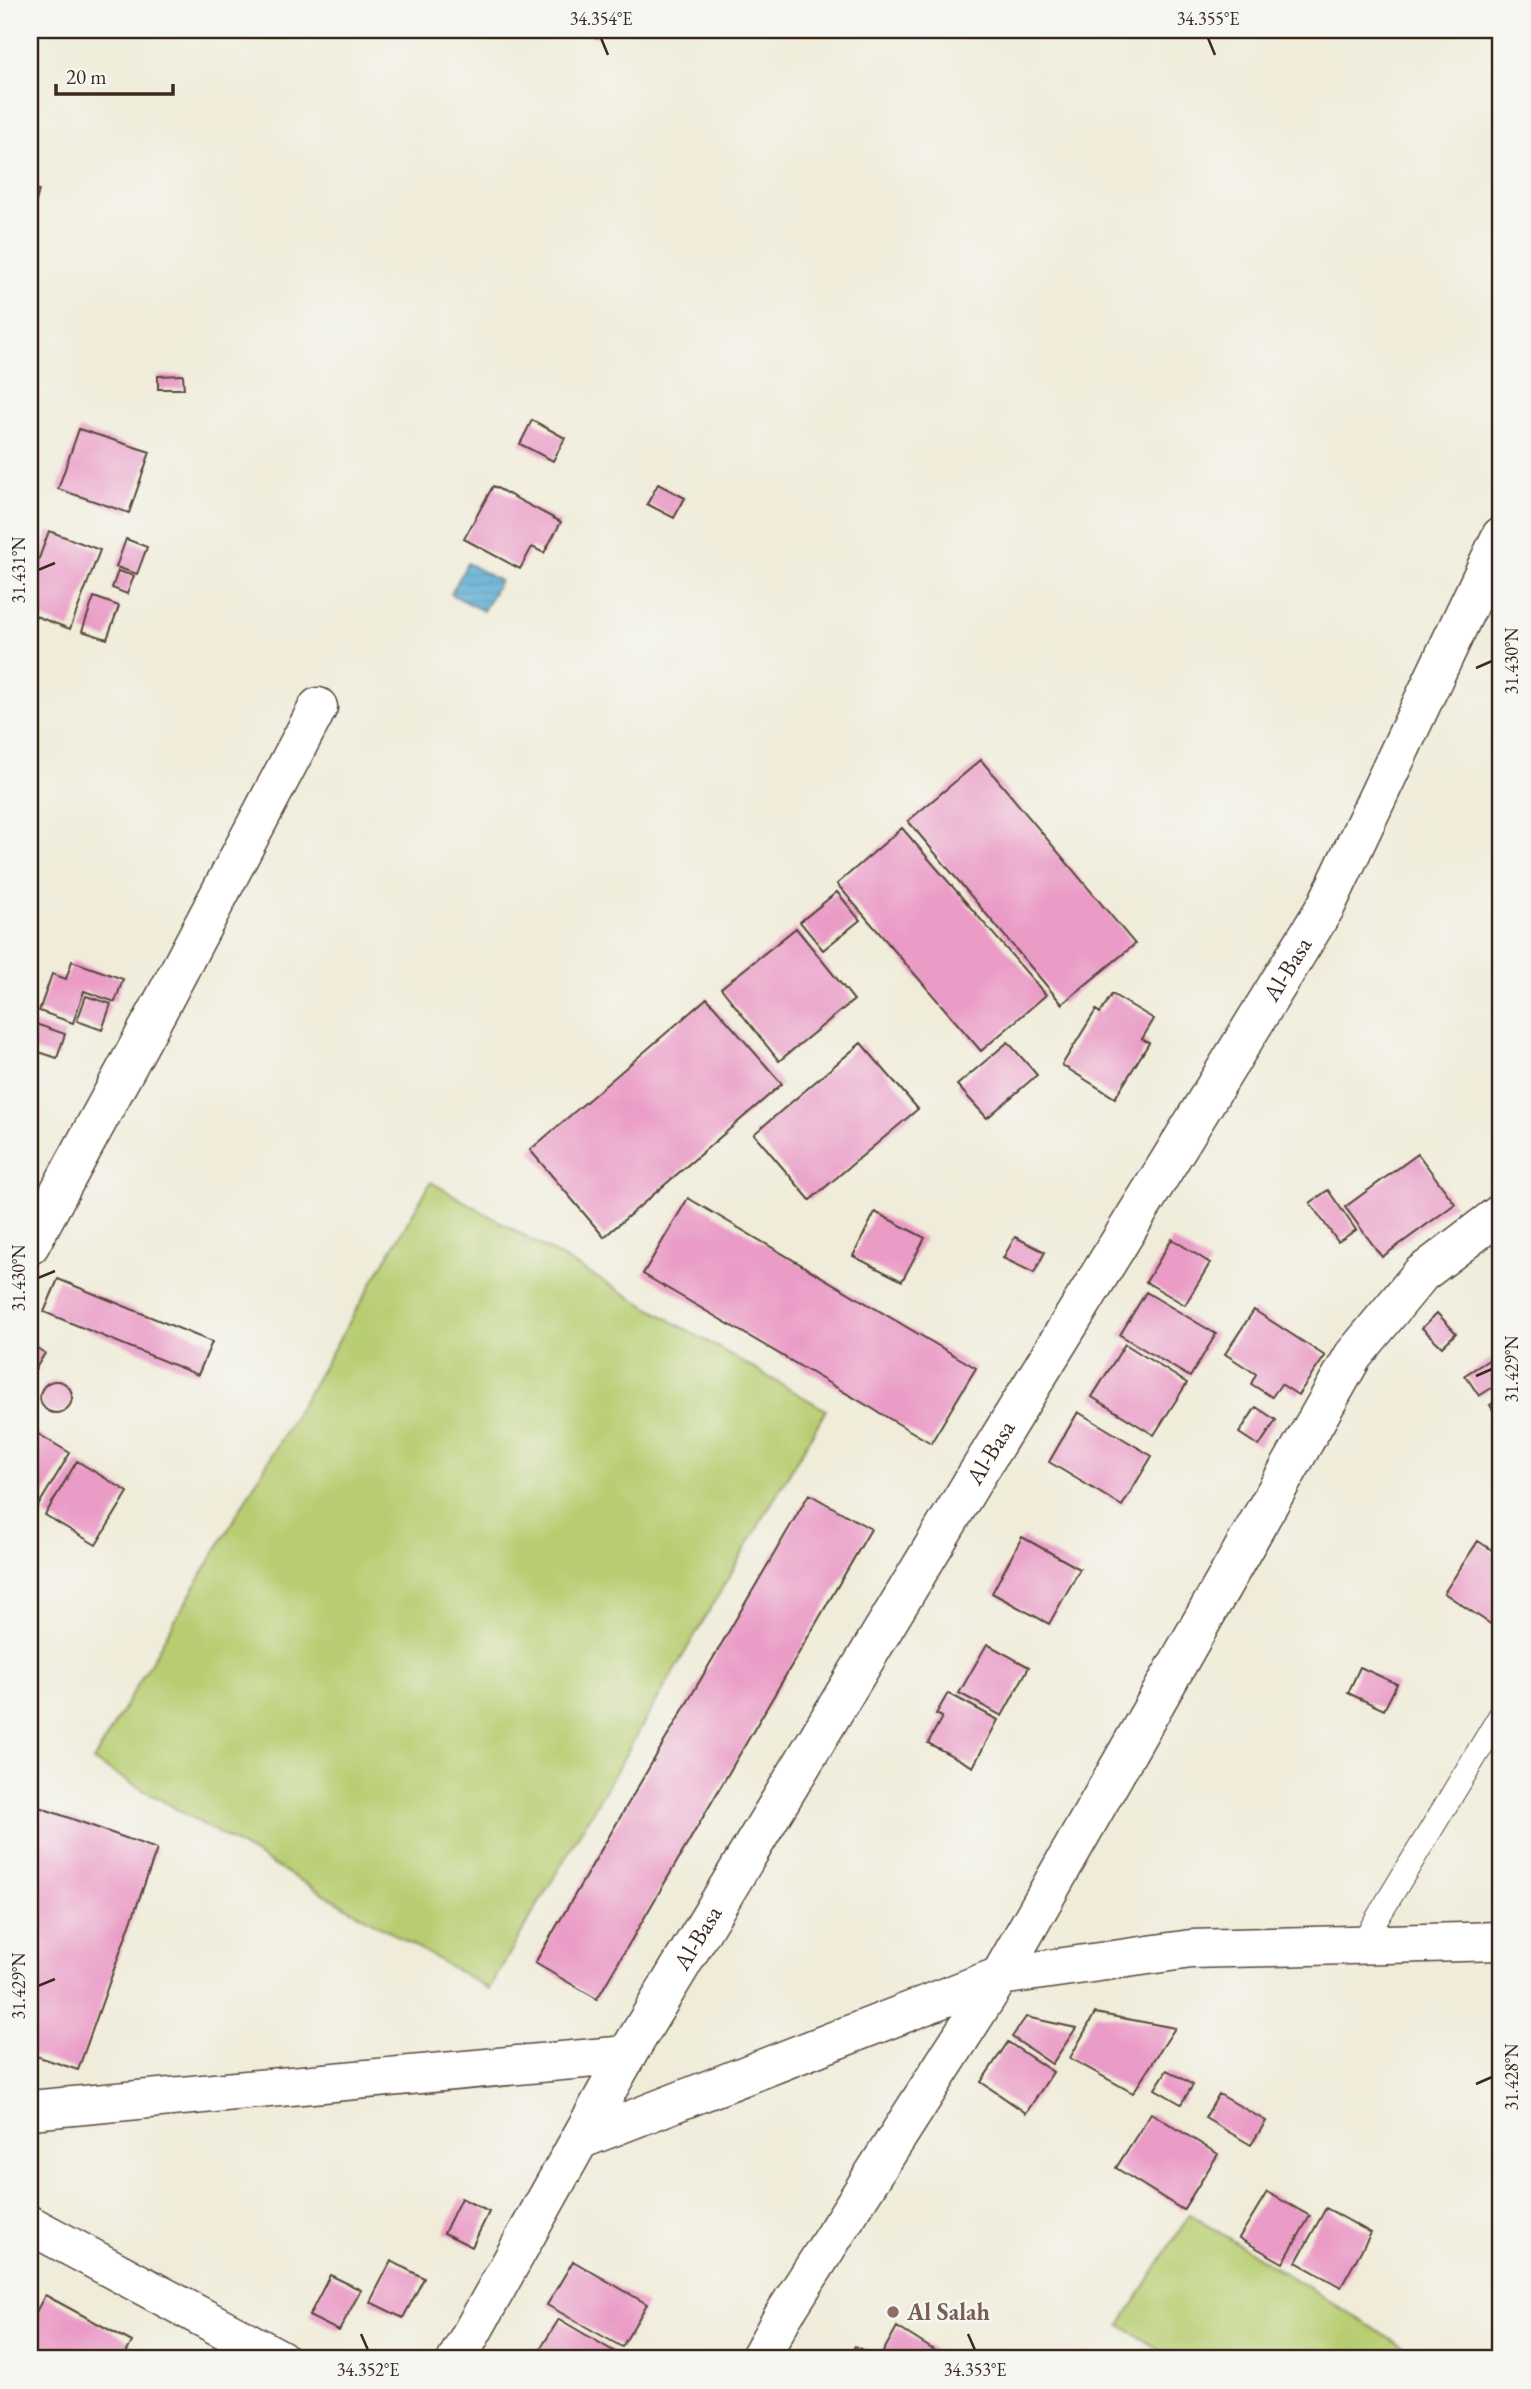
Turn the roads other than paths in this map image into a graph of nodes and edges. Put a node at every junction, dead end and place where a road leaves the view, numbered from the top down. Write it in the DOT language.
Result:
graph roads {
  1 [pos="1501,536"];
  2 [pos="318,707"];
  3 [pos="1501,1213"];
  4 [pos="30,1244"];
  5 [pos="1501,1714"];
  6 [pos="1501,1941"];
  7 [pos="1362,1945"];
  8 [pos="1000,1976"];
  9 [pos="627,2055"];
  10 [pos="30,2110"];
  11 [pos="582,2139"];
  12 [pos="30,2225"];
  13 [pos="280,2359"];
  14 [pos="457,2359"];
  15 [pos="759,2359"];
  1 -- 9 [label="street, Al-Basa"];
  2 -- 4 [label="street"];
  3 -- 8 [label="street"];
  5 -- 7 [label="lane"];
  6 -- 7 [label="street"];
  7 -- 8 [label="street"];
  8 -- 11 [label="street"];
  8 -- 15 [label="street"];
  9 -- 10 [label="street"];
  9 -- 11 [label="street, Al-Basa"];
  11 -- 14 [label="street, Al-Basa"];
  12 -- 13 [label="street"];
}
